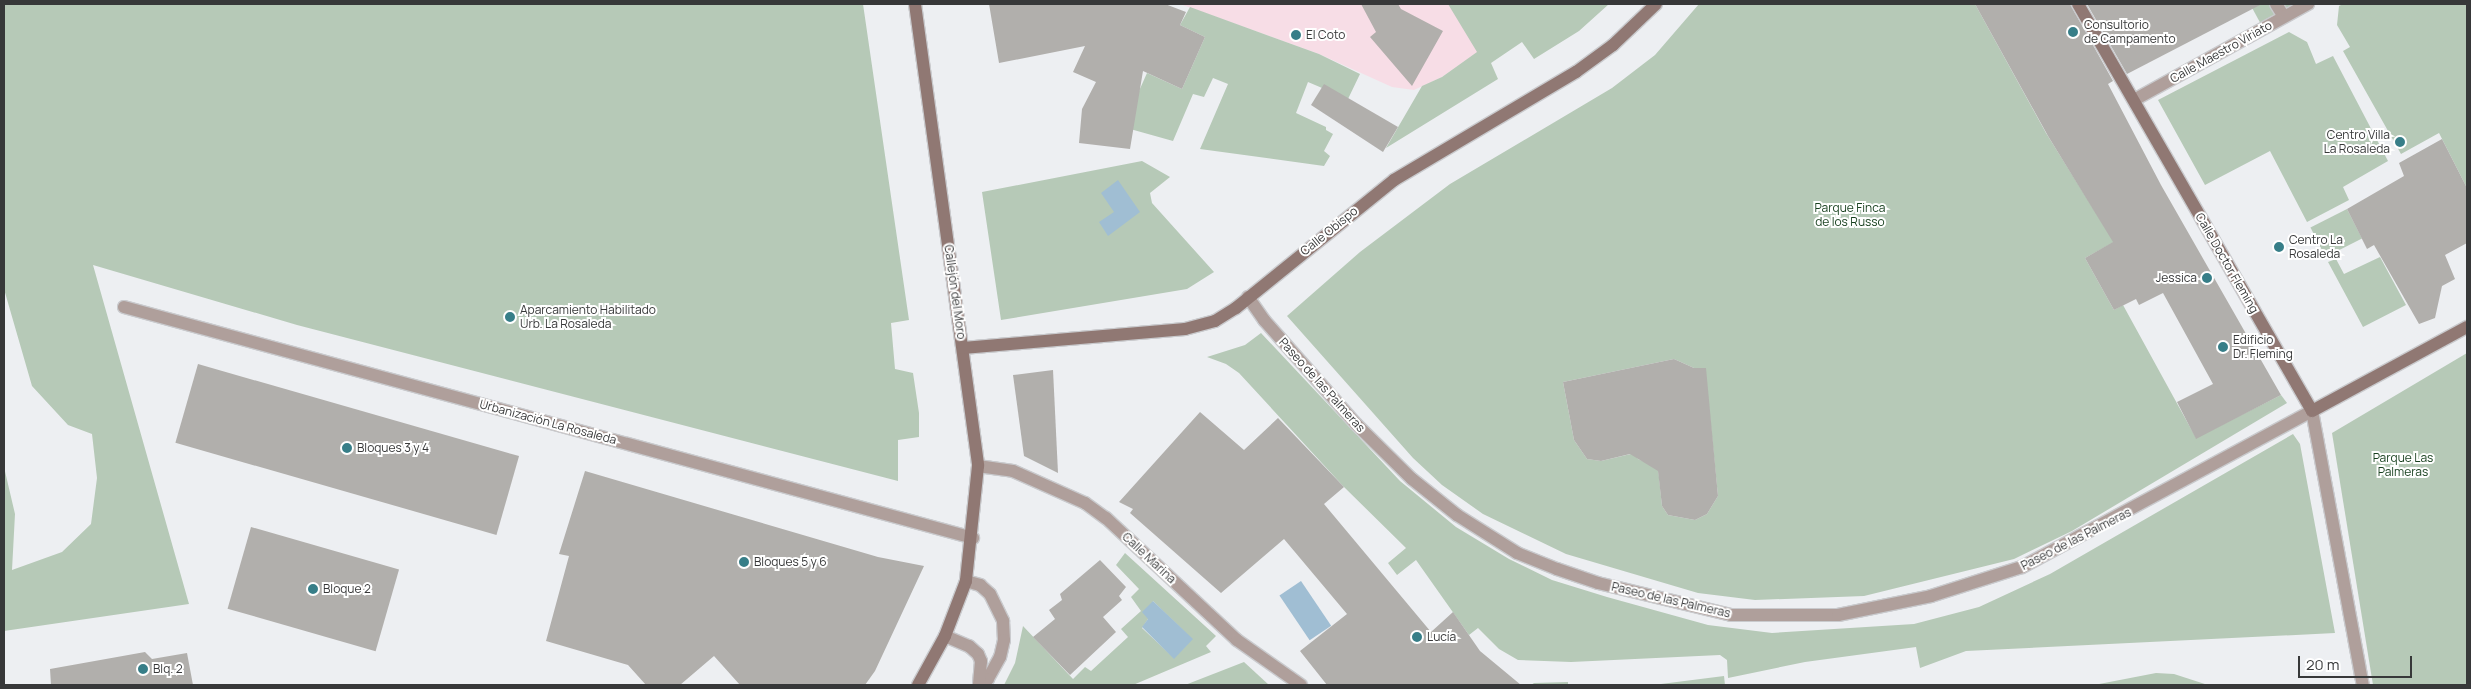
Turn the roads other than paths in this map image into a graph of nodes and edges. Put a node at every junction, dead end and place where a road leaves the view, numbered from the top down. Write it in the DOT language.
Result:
graph roads {
  1 [pos="915,4"];
  2 [pos="1656,4"];
  3 [pos="2276,4"];
  4 [pos="2308,4"];
  5 [pos="2082,5"];
  6 [pos="2284,17"];
  7 [pos="2134,100"];
  8 [pos="1248,297"];
  9 [pos="124,307"];
  10 [pos="2467,328"];
  11 [pos="963,348"];
  12 [pos="2312,411"];
  13 [pos="978,466"];
  14 [pos="973,538"];
  15 [pos="966,581"];
  16 [pos="945,636"];
  17 [pos="918,685"];
  18 [pos="980,685"];
  19 [pos="1301,685"];
  20 [pos="2363,685"];
  1 -- 11 [label="street, Callejón del Moro"];
  2 -- 8 [label="street, Calle Obispo"];
  3 -- 6 [label="street"];
  4 -- 6 [label="street, Calle Maestro Viriato"];
  5 -- 7 [label="street, Calle Doctor Fleming"];
  6 -- 7 [label="street, Calle Maestro Viriato"];
  7 -- 12 [label="street, Calle Doctor Fleming"];
  8 -- 11 [label="street, Calle Obispo"];
  8 -- 12 [label="street, Paseo de las Palmeras"];
  9 -- 14 [label="street, Urbanización La Rosaleda"];
  10 -- 12 [label="street, Paseo de las Palmeras"];
  11 -- 13 [label="street, Callejón del Moro"];
  12 -- 20 [label="street, Calle Doctor Fleming"];
  13 -- 14 [label="street, Callejón del Moro"];
  13 -- 19 [label="street, Calle Marina"];
  14 -- 15 [label="street, Callejón del Moro"];
  15 -- 16 [label="street, Callejón del Moro"];
  15 -- 18 [label="street"];
  16 -- 17 [label="street, Callejón del Moro"];
  16 -- 18 [label="street"];
}
